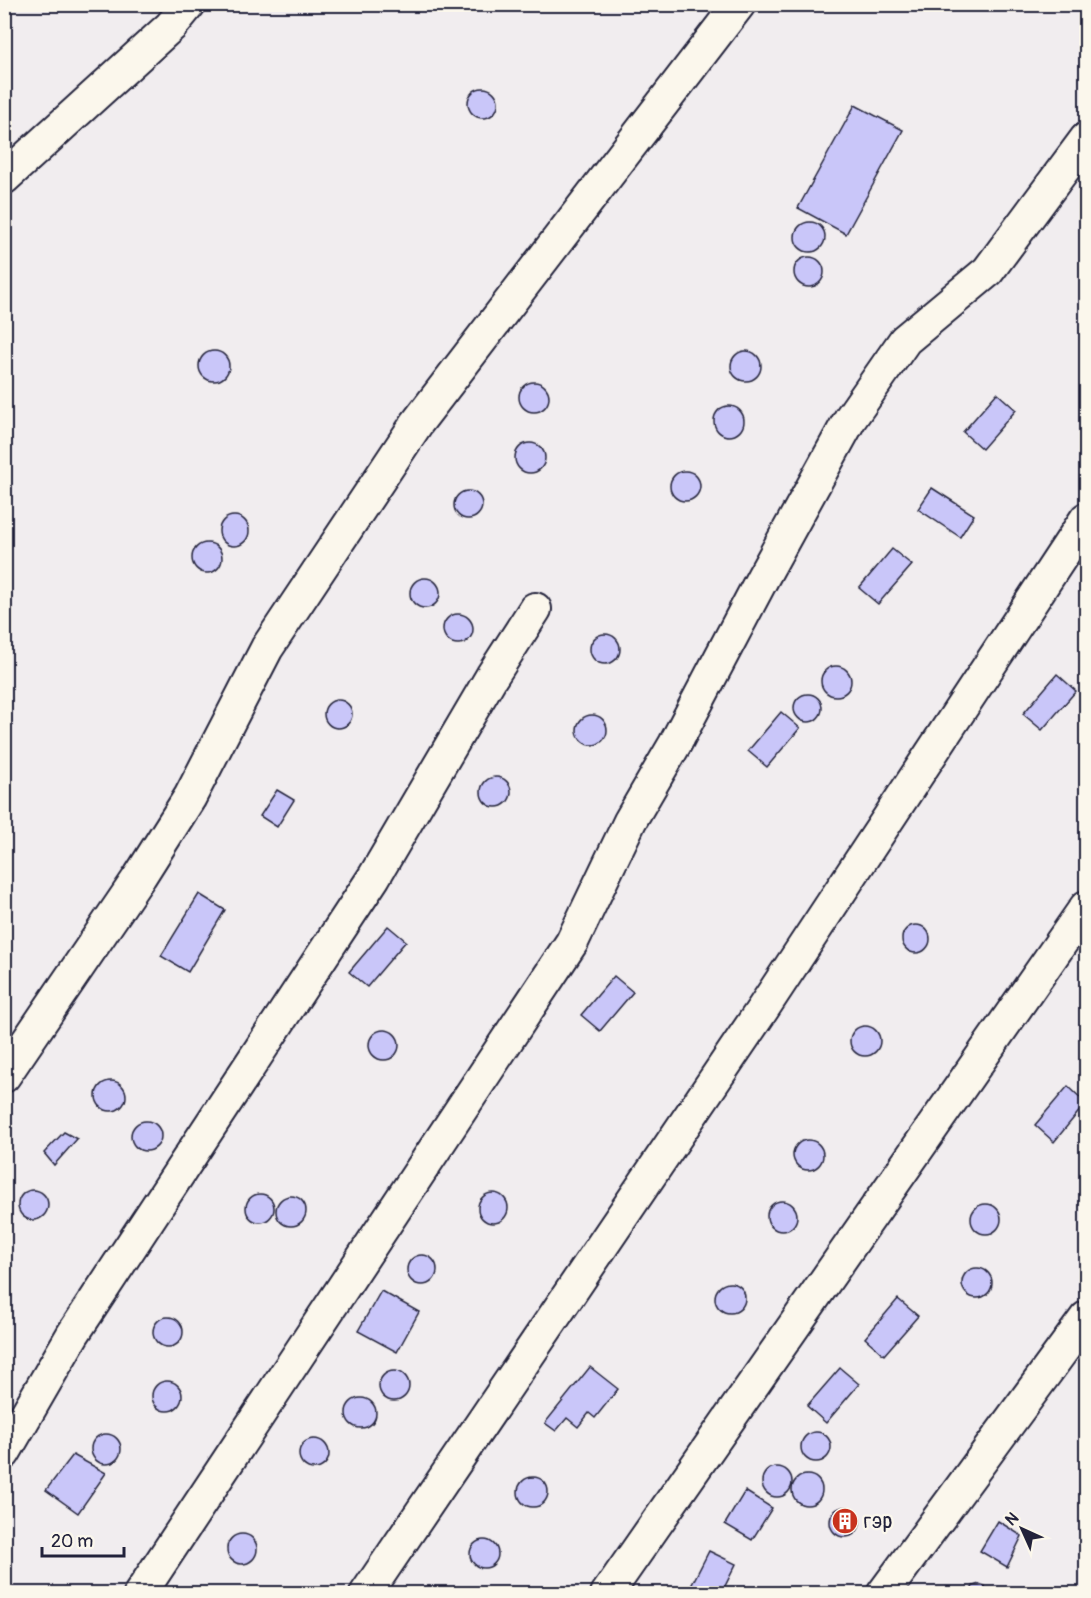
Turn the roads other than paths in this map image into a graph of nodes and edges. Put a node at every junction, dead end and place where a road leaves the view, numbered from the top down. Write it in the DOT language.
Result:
graph roads {
  1 [pos="189,4"];
  2 [pos="739,4"];
  3 [pos="1086,139"];
  4 [pos="4,178"];
  5 [pos="1086,519"];
  6 [pos="535,609"];
  7 [pos="1086,908"];
  8 [pos="4,1076"];
  9 [pos="1086,1318"];
  10 [pos="4,1453"];
  11 [pos="140,1593"];
  12 [pos="366,1593"];
  13 [pos="607,1593"];
  14 [pos="883,1593"];
  1 -- 4 [label="street"];
  2 -- 8 [label="street"];
  3 -- 11 [label="street"];
  5 -- 12 [label="street"];
  6 -- 10 [label="street"];
  7 -- 13 [label="street"];
  9 -- 14 [label="street"];
}
